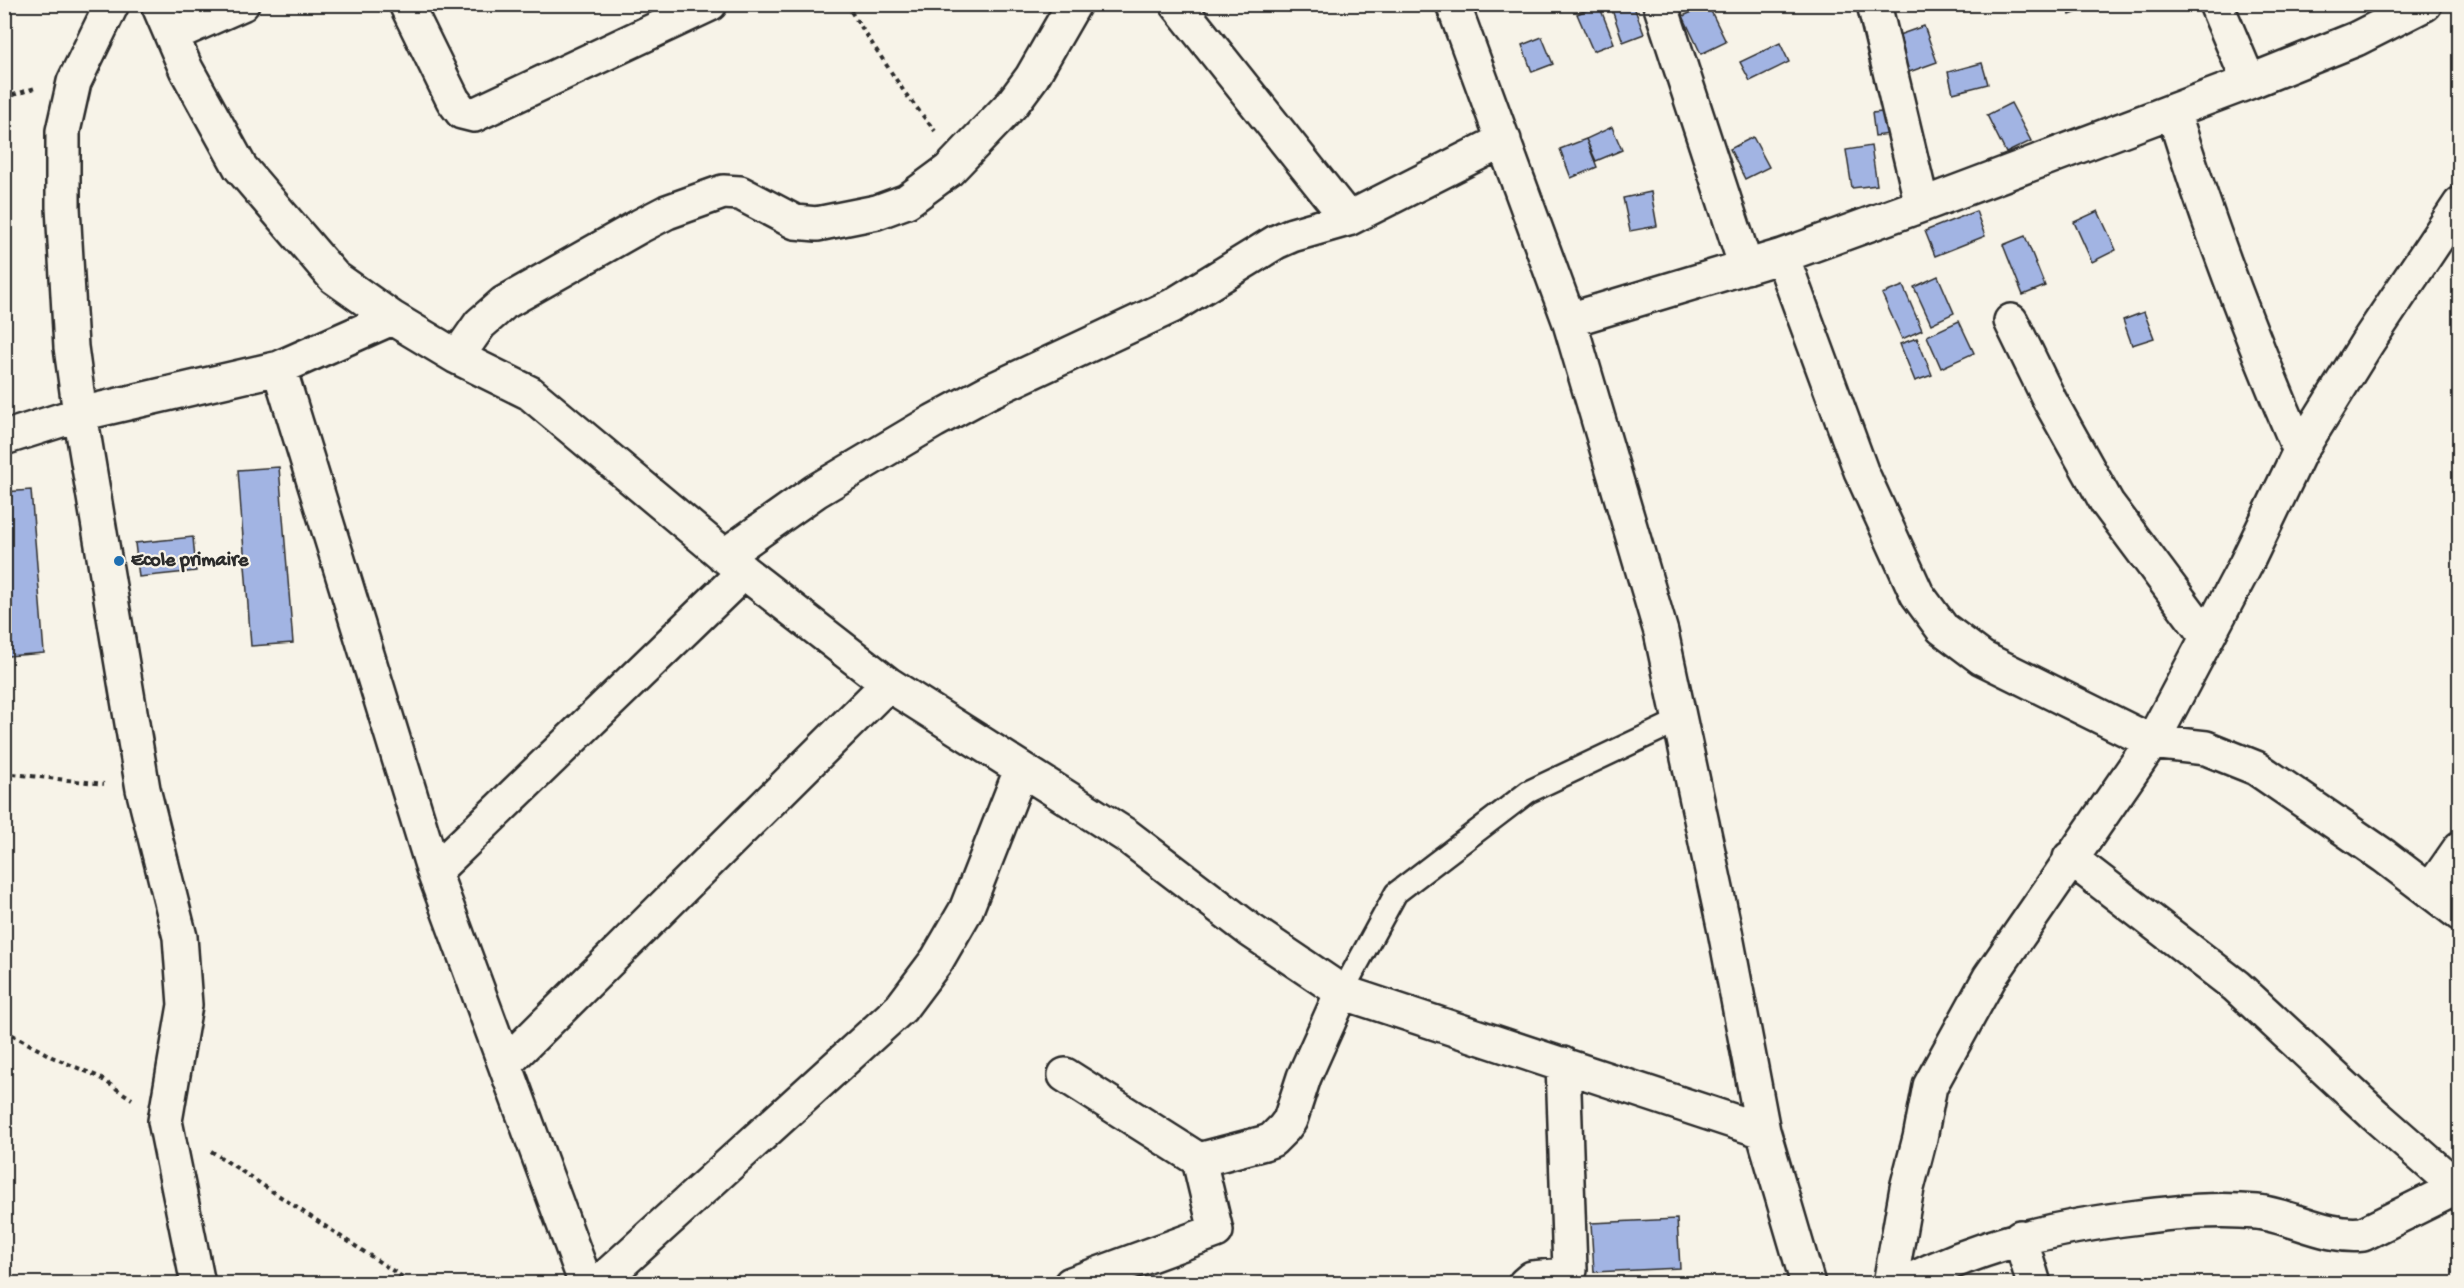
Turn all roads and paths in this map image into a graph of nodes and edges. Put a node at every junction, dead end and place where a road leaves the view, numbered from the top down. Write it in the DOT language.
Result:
graph roads {
  1 [pos="13,4"];
  2 [pos="112,4"];
  3 [pos="158,4"];
  4 [pos="242,4"];
  5 [pos="406,4"];
  6 [pos="710,4"];
  7 [pos="846,4"];
  8 [pos="1074,4"];
  9 [pos="1177,4"];
  10 [pos="1453,4"];
  11 [pos="1660,4"];
  12 [pos="1874,4"];
  13 [pos="2216,4"];
  14 [pos="2425,4"];
  15 [pos="4,9"];
  16 [pos="172,36"];
  17 [pos="2249,82"];
  18 [pos="2173,111"];
  19 [pos="1504,140"];
  20 [pos="958,160"];
  21 [pos="2460,204"];
  22 [pos="1922,205"];
  23 [pos="1348,219"];
  24 [pos="1782,256"];
  25 [pos="1746,267"];
  26 [pos="392,318"];
  27 [pos="1569,320"];
  28 [pos="2011,321"];
  29 [pos="457,357"];
  30 [pos="279,368"];
  31 [pos="80,414"];
  32 [pos="4,438"];
  33 [pos="2300,451"];
  34 [pos="734,563"];
  35 [pos="2207,637"];
  36 [pos="888,684"];
  37 [pos="1680,720"];
  38 [pos="2152,742"];
  39 [pos="1021,770"];
  40 [pos="4,773"];
  41 [pos="143,789"];
  42 [pos="2460,848"];
  43 [pos="2070,858"];
  44 [pos="434,872"];
  45 [pos="2430,891"];
  46 [pos="2460,914"];
  47 [pos="1342,992"];
  48 [pos="505,1064"];
  49 [pos="1563,1064"];
  50 [pos="1065,1075"];
  51 [pos="1763,1131"];
  52 [pos="1198,1160"];
  53 [pos="2458,1186"];
  54 [pos="2020,1237"];
  55 [pos="198,1284"];
  56 [pos="586,1284"];
  57 [pos="597,1284"];
  58 [pos="1071,1284"];
  59 [pos="1525,1284"];
  60 [pos="1808,1284"];
  61 [pos="1890,1284"];
  62 [pos="1903,1284"];
  63 [pos="2034,1284"];
  1 -- 15 [label="path"];
  2 -- 31 [label="street"];
  3 -- 16 [label="street"];
  4 -- 16 [label="street"];
  5 -- 6 [label="street"];
  7 -- 20 [label="path"];
  8 -- 20 [label="street"];
  9 -- 23 [label="street"];
  10 -- 19 [label="street"];
  11 -- 25 [label="street"];
  12 -- 22 [label="street"];
  13 -- 17 [label="street"];
  14 -- 17 [label="street"];
  16 -- 26 [label="street"];
  17 -- 18 [label="street"];
  18 -- 22 [label="street"];
  18 -- 33 [label="street"];
  19 -- 23 [label="street"];
  19 -- 27 [label="street"];
  20 -- 29 [label="street"];
  21 -- 33 [label="street"];
  22 -- 24 [label="street"];
  23 -- 34 [label="street"];
  24 -- 25 [label="street"];
  24 -- 38 [label="street"];
  25 -- 27 [label="street"];
  26 -- 29 [label="street"];
  26 -- 30 [label="street"];
  27 -- 37 [label="street"];
  28 -- 35 [label="street"];
  29 -- 34 [label="street"];
  30 -- 31 [label="street"];
  30 -- 44 [label="street"];
  31 -- 32 [label="street"];
  31 -- 41 [label="street"];
  33 -- 35 [label="street"];
  34 -- 36 [label="street"];
  34 -- 44 [label="street"];
  35 -- 38 [label="street"];
  36 -- 39 [label="street"];
  36 -- 48 [label="street"];
  37 -- 47 [label="lane"];
  37 -- 51 [label="street"];
  38 -- 43 [label="street"];
  38 -- 45 [label="street"];
  39 -- 47 [label="street"];
  39 -- 57 [label="street"];
  40 -- 41 [label="path"];
  41 -- 55 [label="street"];
  42 -- 45 [label="street"];
  43 -- 53 [label="street"];
  43 -- 61 [label="street"];
  44 -- 48 [label="street"];
  45 -- 46 [label="street"];
  47 -- 49 [label="street"];
  47 -- 52 [label="street"];
  48 -- 56 [label="street"];
  49 -- 51 [label="street"];
  49 -- 59 [label="street"];
  50 -- 52 [label="street"];
  51 -- 60 [label="street"];
  52 -- 58 [label="street"];
  53 -- 54 [label="street"];
  54 -- 62 [label="street"];
  54 -- 63 [label="street"];
}
